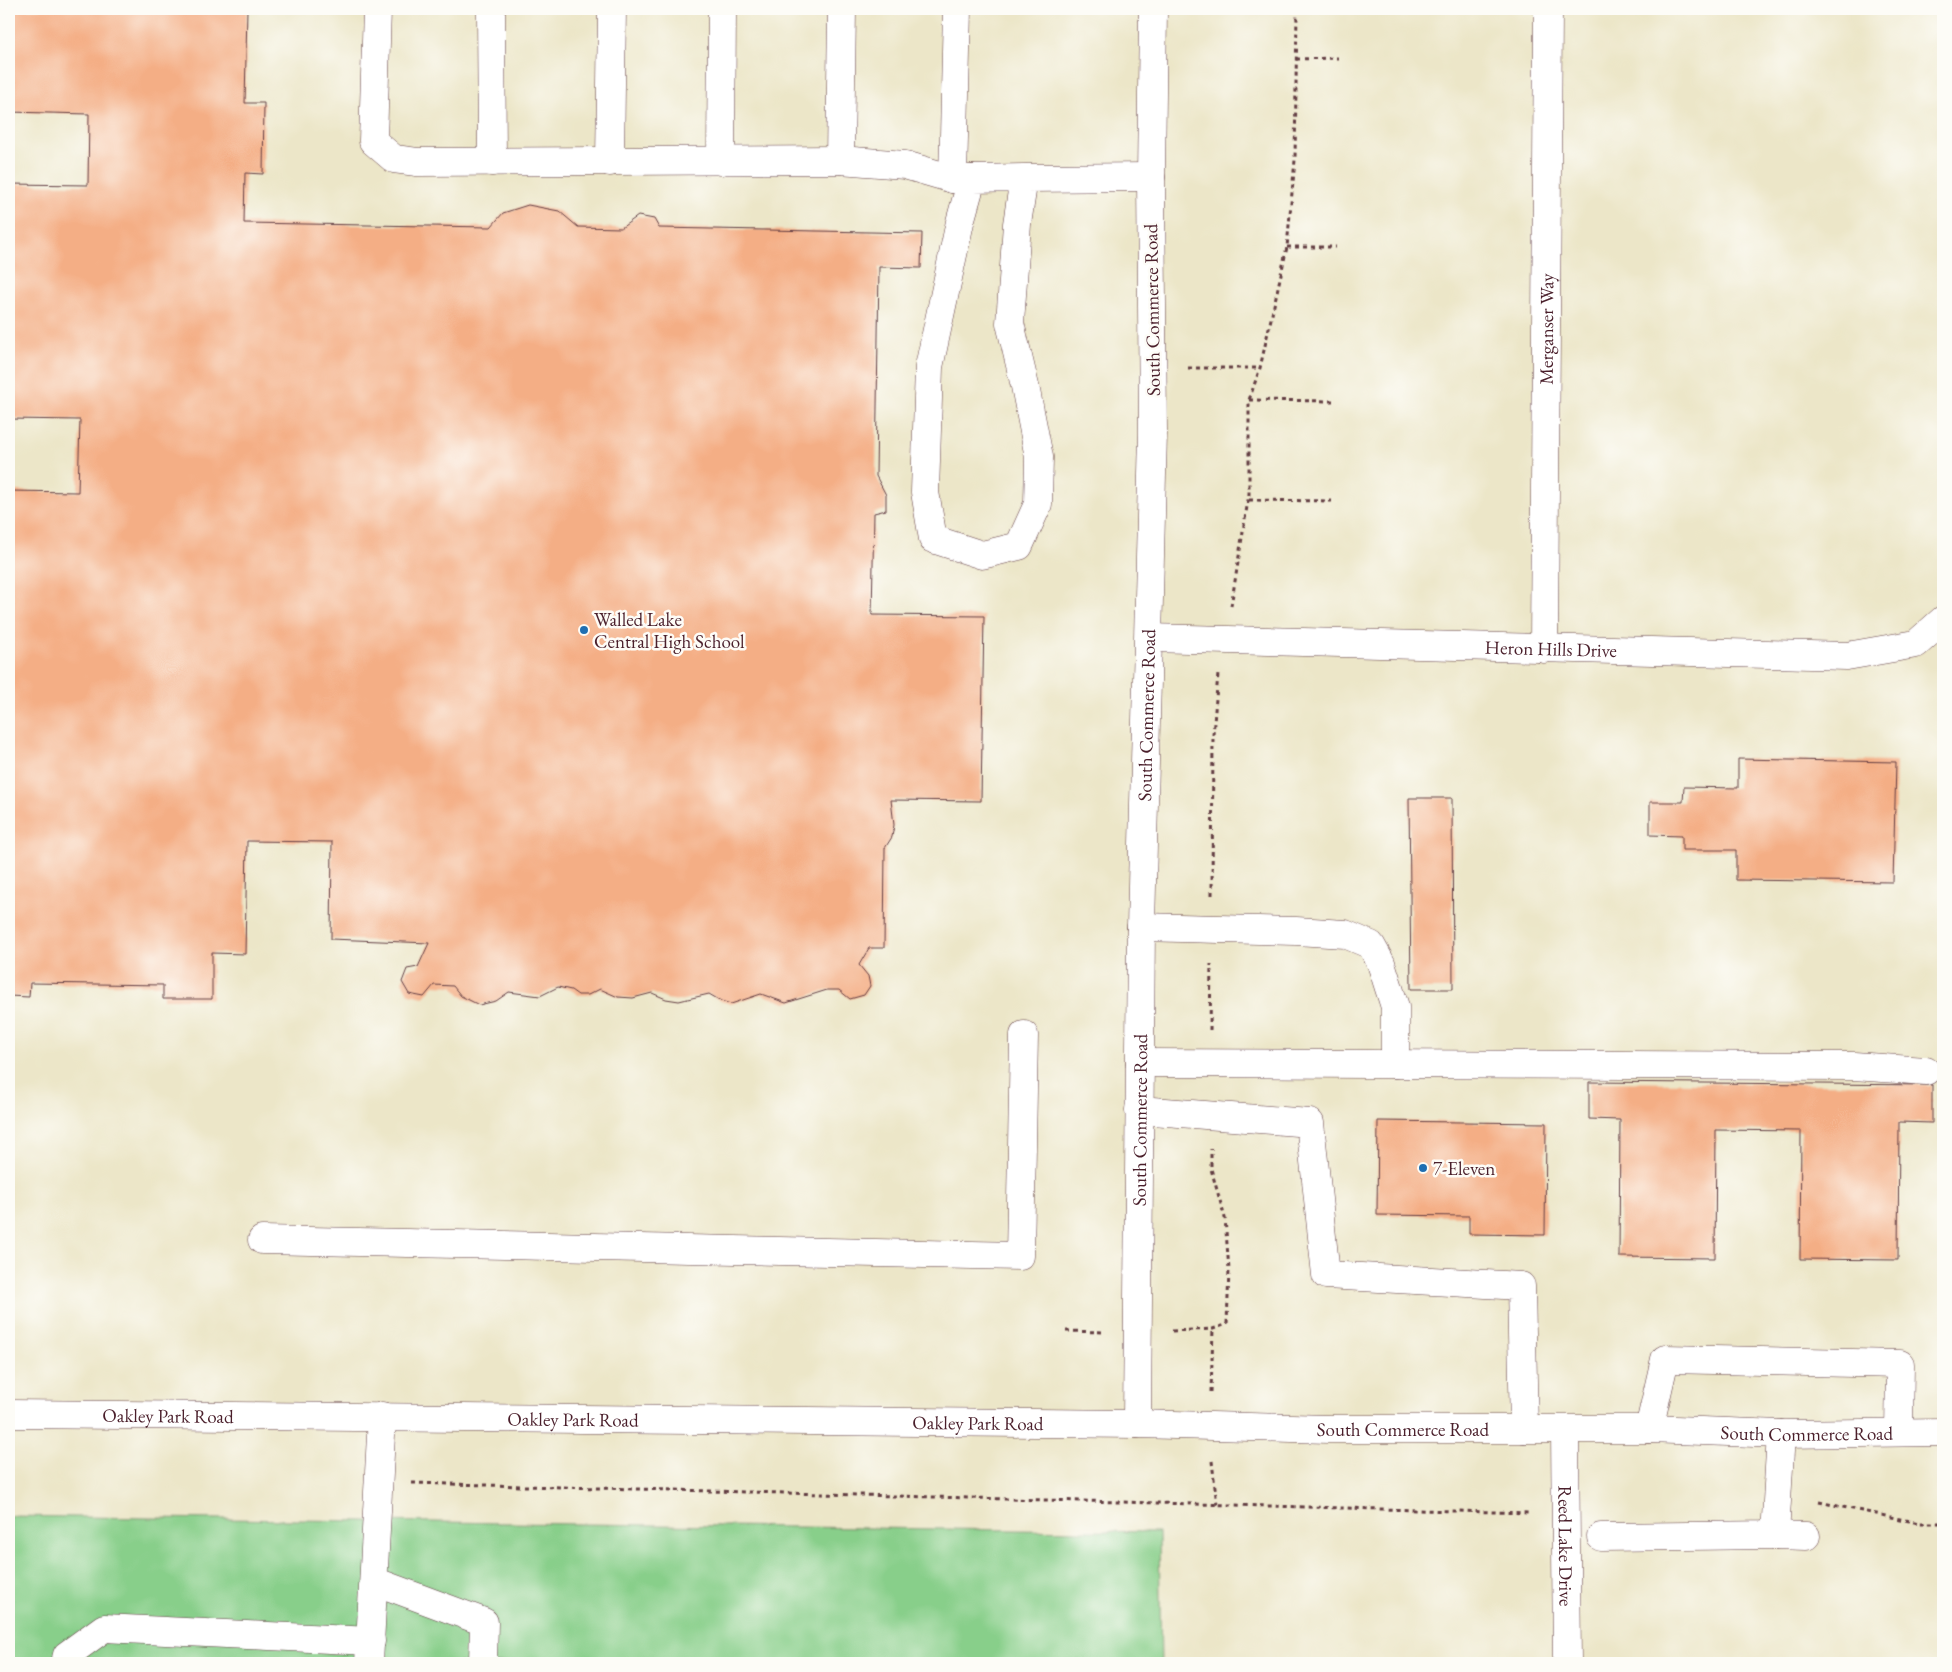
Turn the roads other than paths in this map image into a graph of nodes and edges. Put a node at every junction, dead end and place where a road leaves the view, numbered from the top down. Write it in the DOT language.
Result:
graph roads {
  1 [pos="377,9"];
  2 [pos="492,9"];
  3 [pos="612,9"];
  4 [pos="722,9"];
  5 [pos="842,9"];
  6 [pos="956,9"];
  7 [pos="1154,9"];
  8 [pos="1548,9"];
  9 [pos="840,160"];
  10 [pos="721,161"];
  11 [pos="492,162"];
  12 [pos="610,162"];
  13 [pos="1151,177"];
  14 [pos="1024,178"];
  15 [pos="962,179"];
  16 [pos="1943,620"];
  17 [pos="1149,638"];
  18 [pos="1544,649"];
  19 [pos="1141,927"];
  20 [pos="1024,1035"];
  21 [pos="1140,1063"];
  22 [pos="1395,1064"];
  23 [pos="1926,1071"];
  24 [pos="1139,1110"];
  25 [pos="262,1240"];
  26 [pos="9,1414"];
  27 [pos="382,1416"];
  28 [pos="1137,1424"];
  29 [pos="1524,1429"];
  30 [pos="1565,1430"];
  31 [pos="1649,1430"];
  32 [pos="1899,1432"];
  33 [pos="1943,1432"];
  34 [pos="1781,1434"];
  35 [pos="1775,1535"];
  36 [pos="1806,1536"];
  37 [pos="1601,1537"];
  38 [pos="374,1581"];
  39 [pos="370,1652"];
  40 [pos="65,1663"];
  41 [pos="483,1663"];
  42 [pos="1567,1663"];
  1 -- 11 [label="street"];
  2 -- 11 [label="street"];
  3 -- 12 [label="street"];
  4 -- 10 [label="street"];
  5 -- 9 [label="street"];
  6 -- 15 [label="street"];
  7 -- 13 [label="street, South Commerce Road"];
  8 -- 18 [label="street, Merganser Way"];
  9 -- 10 [label="street"];
  9 -- 15 [label="street"];
  10 -- 12 [label="street"];
  11 -- 12 [label="street"];
  13 -- 14 [label="street"];
  13 -- 17 [label="street, South Commerce Road"];
  14 -- 15 [label="street"];
  14 -- 15 [label="street"];
  16 -- 18 [label="street, Heron Hills Drive"];
  17 -- 18 [label="street, Heron Hills Drive"];
  17 -- 19 [label="street, South Commerce Road"];
  19 -- 21 [label="street, South Commerce Road"];
  19 -- 22 [label="street"];
  20 -- 25 [label="street"];
  21 -- 22 [label="street"];
  21 -- 24 [label="street, South Commerce Road"];
  22 -- 23 [label="street"];
  24 -- 28 [label="street, South Commerce Road"];
  24 -- 29 [label="street"];
  26 -- 27 [label="street, Oakley Park Road"];
  27 -- 28 [label="street, Oakley Park Road"];
  27 -- 38 [label="street"];
  28 -- 29 [label="street, South Commerce Road"];
  29 -- 30 [label="street, South Commerce Road"];
  30 -- 31 [label="street, South Commerce Road"];
  30 -- 42 [label="street, Reed Lake Drive"];
  31 -- 32 [label="street"];
  31 -- 34 [label="street, South Commerce Road"];
  32 -- 33 [label="street, South Commerce Road"];
  32 -- 34 [label="street, South Commerce Road"];
  34 -- 35 [label="street"];
  35 -- 36 [label="street"];
  35 -- 37 [label="street"];
  38 -- 39 [label="street"];
  38 -- 41 [label="street"];
  39 -- 40 [label="street"];
}
